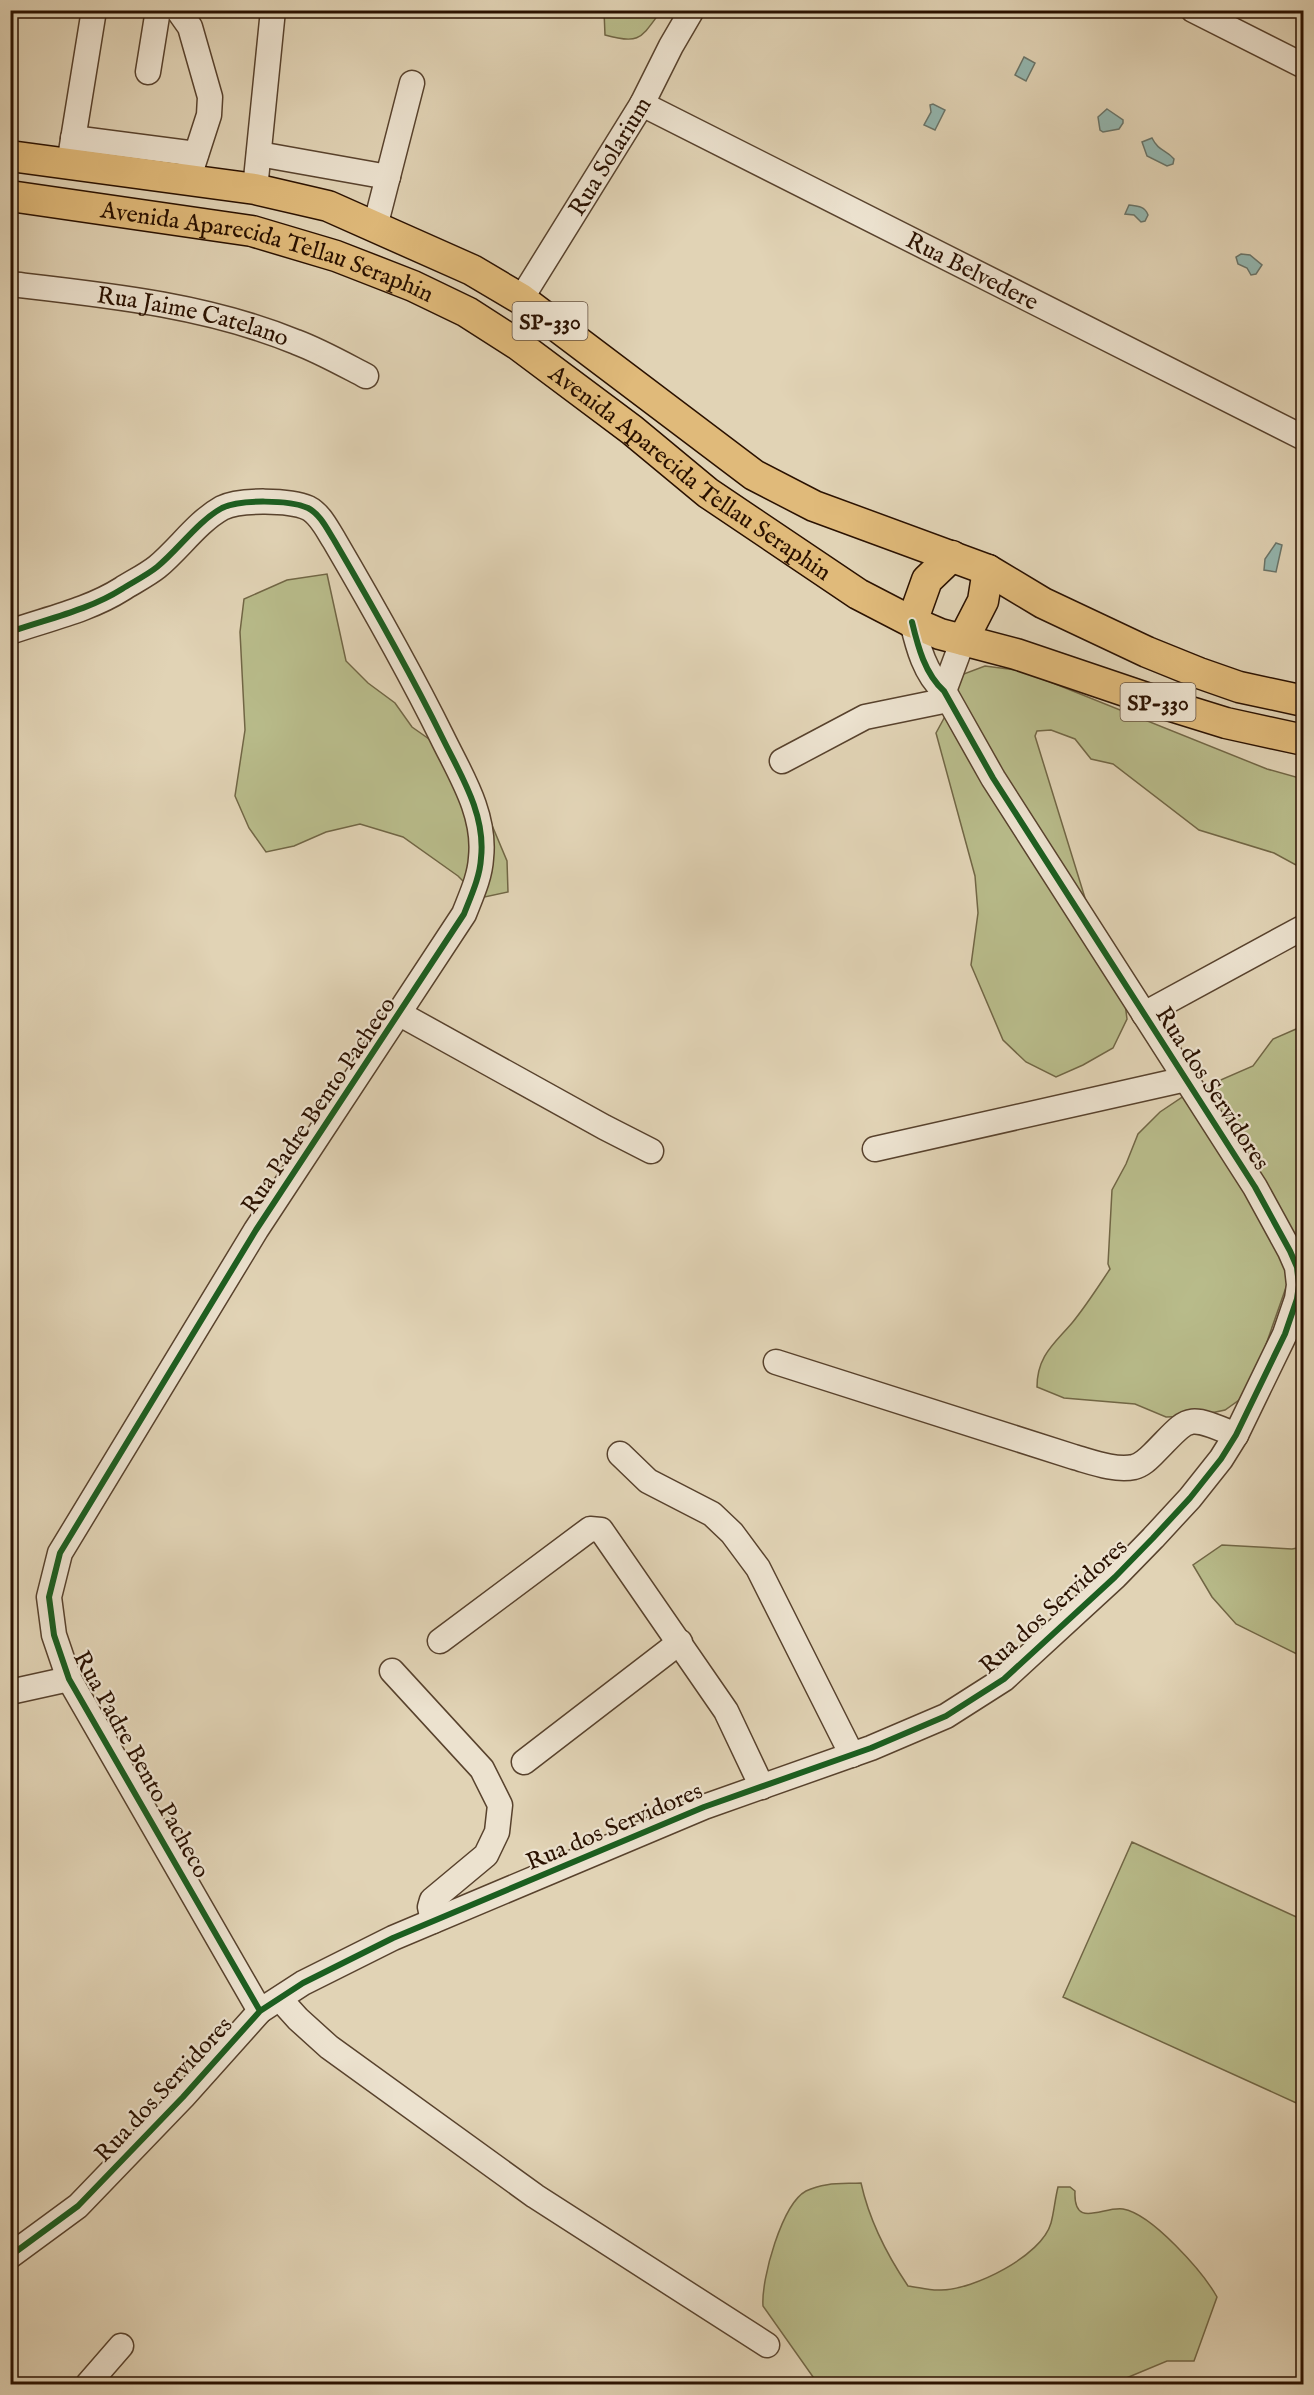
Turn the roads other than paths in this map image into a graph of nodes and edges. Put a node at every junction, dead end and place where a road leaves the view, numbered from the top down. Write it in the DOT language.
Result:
graph roads {
  1 [pos="94,10"];
  2 [pos="158,10"];
  3 [pos="178,10"];
  4 [pos="273,10"];
  5 [pos="693,10"];
  6 [pos="1193,10"];
  7 [pos="1304,66"];
  8 [pos="148,72"];
  9 [pos="412,83"];
  10 [pos="642,104"];
  11 [pos="71,151"];
  12 [pos="259,154"];
  13 [pos="10,156"];
  14 [pos="192,167"];
  15 [pos="388,177"];
  16 [pos="255,189"];
  17 [pos="10,196"];
  18 [pos="375,227"];
  19 [pos="10,284"];
  20 [pos="521,299"];
  21 [pos="366,376"];
  22 [pos="1304,438"];
  23 [pos="952,556"];
  24 [pos="988,570"];
  25 [pos="912,622"];
  26 [pos="10,632"];
  27 [pos="963,640"];
  28 [pos="946,696"];
  29 [pos="1304,701"];
  30 [pos="1304,740"];
  31 [pos="782,760"];
  32 [pos="1304,927"];
  33 [pos="400,1014"];
  34 [pos="1144,1014"];
  35 [pos="1186,1078"];
  36 [pos="875,1149"];
  37 [pos="651,1151"];
  38 [pos="776,1362"];
  39 [pos="1236,1435"];
  40 [pos="620,1454"];
  41 [pos="440,1641"];
  42 [pos="680,1642"];
  43 [pos="392,1671"];
  44 [pos="69,1679"];
  45 [pos="10,1692"];
  46 [pos="852,1755"];
  47 [pos="524,1762"];
  48 [pos="762,1787"];
  49 [pos="433,1921"];
  50 [pos="270,2005"];
  51 [pos="10,2256"];
  52 [pos="767,2345"];
  53 [pos="121,2346"];
  54 [pos="88,2385"];
  1 -- 11 [label="street"];
  2 -- 8 [label="street"];
  3 -- 14 [label="street"];
  4 -- 12 [label="street"];
  5 -- 10 [label="street, Rua Solarium"];
  6 -- 7 [label="street"];
  9 -- 15 [label="street"];
  10 -- 20 [label="street, Rua Solarium"];
  10 -- 22 [label="street, Rua Belvedere"];
  11 -- 13 [label="main road, Avenida Aparecida Tellau Seraphin / SP-330"];
  11 -- 14 [label="main road, Avenida Aparecida Tellau Seraphin / SP-330"];
  12 -- 15 [label="street"];
  12 -- 16 [label="street"];
  14 -- 16 [label="main road, Avenida Aparecida Tellau Seraphin / SP-330"];
  15 -- 18 [label="street"];
  16 -- 18 [label="main road, Avenida Aparecida Tellau Seraphin / SP-330"];
  17 -- 25 [label="main road, Avenida Aparecida Tellau Seraphin / SP-330"];
  18 -- 20 [label="main road, Avenida Aparecida Tellau Seraphin / SP-330"];
  19 -- 21 [label="street, Rua Jaime Catelano"];
  20 -- 23 [label="main road, Avenida Aparecida Tellau Seraphin / SP-330"];
  23 -- 24 [label="main road, Avenida Aparecida Tellau Seraphin / SP-330"];
  23 -- 25 [label="main road"];
  24 -- 27 [label="main road"];
  24 -- 29 [label="main road, Avenida Aparecida Tellau Seraphin / SP-330"];
  25 -- 27 [label="main road, Avenida Aparecida Tellau Seraphin / SP-330"];
  25 -- 28 [label="street, Rua dos Servidores"];
  26 -- 33 [label="street, Rua Padre Bento Pacheco"];
  27 -- 28 [label="street"];
  27 -- 30 [label="main road, Avenida Aparecida Tellau Seraphin / SP-330"];
  28 -- 31 [label="street"];
  28 -- 34 [label="street, Rua dos Servidores"];
  32 -- 34 [label="street"];
  33 -- 37 [label="street"];
  33 -- 44 [label="street, Rua Padre Bento Pacheco"];
  34 -- 35 [label="street, Rua dos Servidores"];
  35 -- 36 [label="street"];
  35 -- 39 [label="street, Rua dos Servidores"];
  38 -- 39 [label="street"];
  39 -- 46 [label="street, Rua dos Servidores"];
  40 -- 46 [label="street"];
  41 -- 42 [label="street"];
  42 -- 47 [label="street"];
  42 -- 48 [label="street"];
  43 -- 49 [label="street"];
  44 -- 45 [label="street"];
  44 -- 50 [label="street, Rua Padre Bento Pacheco"];
  46 -- 48 [label="street, Rua dos Servidores"];
  48 -- 49 [label="street, Rua dos Servidores"];
  49 -- 50 [label="street, Rua dos Servidores"];
  50 -- 51 [label="street, Rua dos Servidores"];
  50 -- 52 [label="street, Rua Padre Bento Pacheco"];
  53 -- 54 [label="street"];
}
